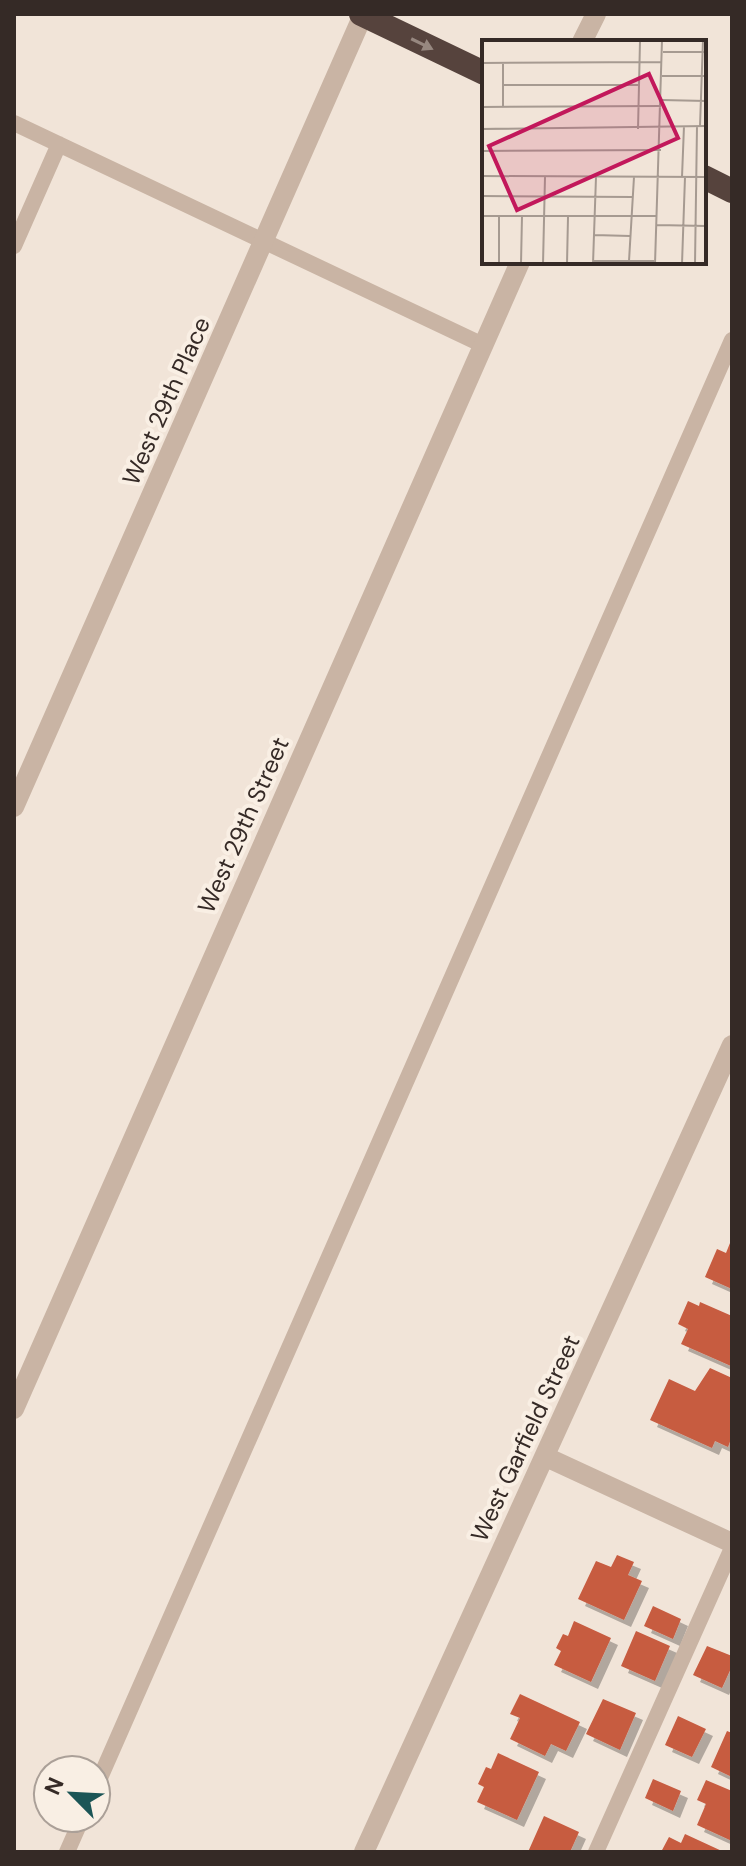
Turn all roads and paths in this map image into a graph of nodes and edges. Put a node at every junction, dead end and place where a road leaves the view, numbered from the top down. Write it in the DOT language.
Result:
graph roads {
  1 [pos="362,14"];
  2 [pos="596,14"];
  3 [pos="583,40"];
  4 [pos="482,72"];
  5 [pos="14,123"];
  6 [pos="59,144"];
  7 [pos="706,178"];
  8 [pos="732,191"];
  9 [pos="263,242"];
  10 [pos="14,246"];
  11 [pos="519,264"];
  12 [pos="732,340"];
  13 [pos="483,345"];
  14 [pos="14,807"];
  15 [pos="732,1045"];
  16 [pos="14,1409"];
  17 [pos="546,1457"];
  18 [pos="732,1546"];
  19 [pos="111,1754"];
  20 [pos="364,1852"];
  21 [pos="596,1852"];
  1 -- 4 [label="highway, one-way"];
  1 -- 9 [label="street, West 29th Place"];
  2 -- 3 [label="street"];
  5 -- 6 [label="lane"];
  6 -- 9 [label="lane"];
  6 -- 10 [label="lane"];
  7 -- 8 [label="highway"];
  9 -- 13 [label="lane"];
  9 -- 14 [label="street, West 29th Place"];
  11 -- 13 [label="street, West 29th Street"];
  12 -- 19 [label="lane"];
  13 -- 16 [label="street, West 29th Street"];
  15 -- 17 [label="street, West Garfield Street"];
  17 -- 18 [label="street"];
  17 -- 20 [label="street, West Garfield Street"];
  18 -- 21 [label="lane"];
}
